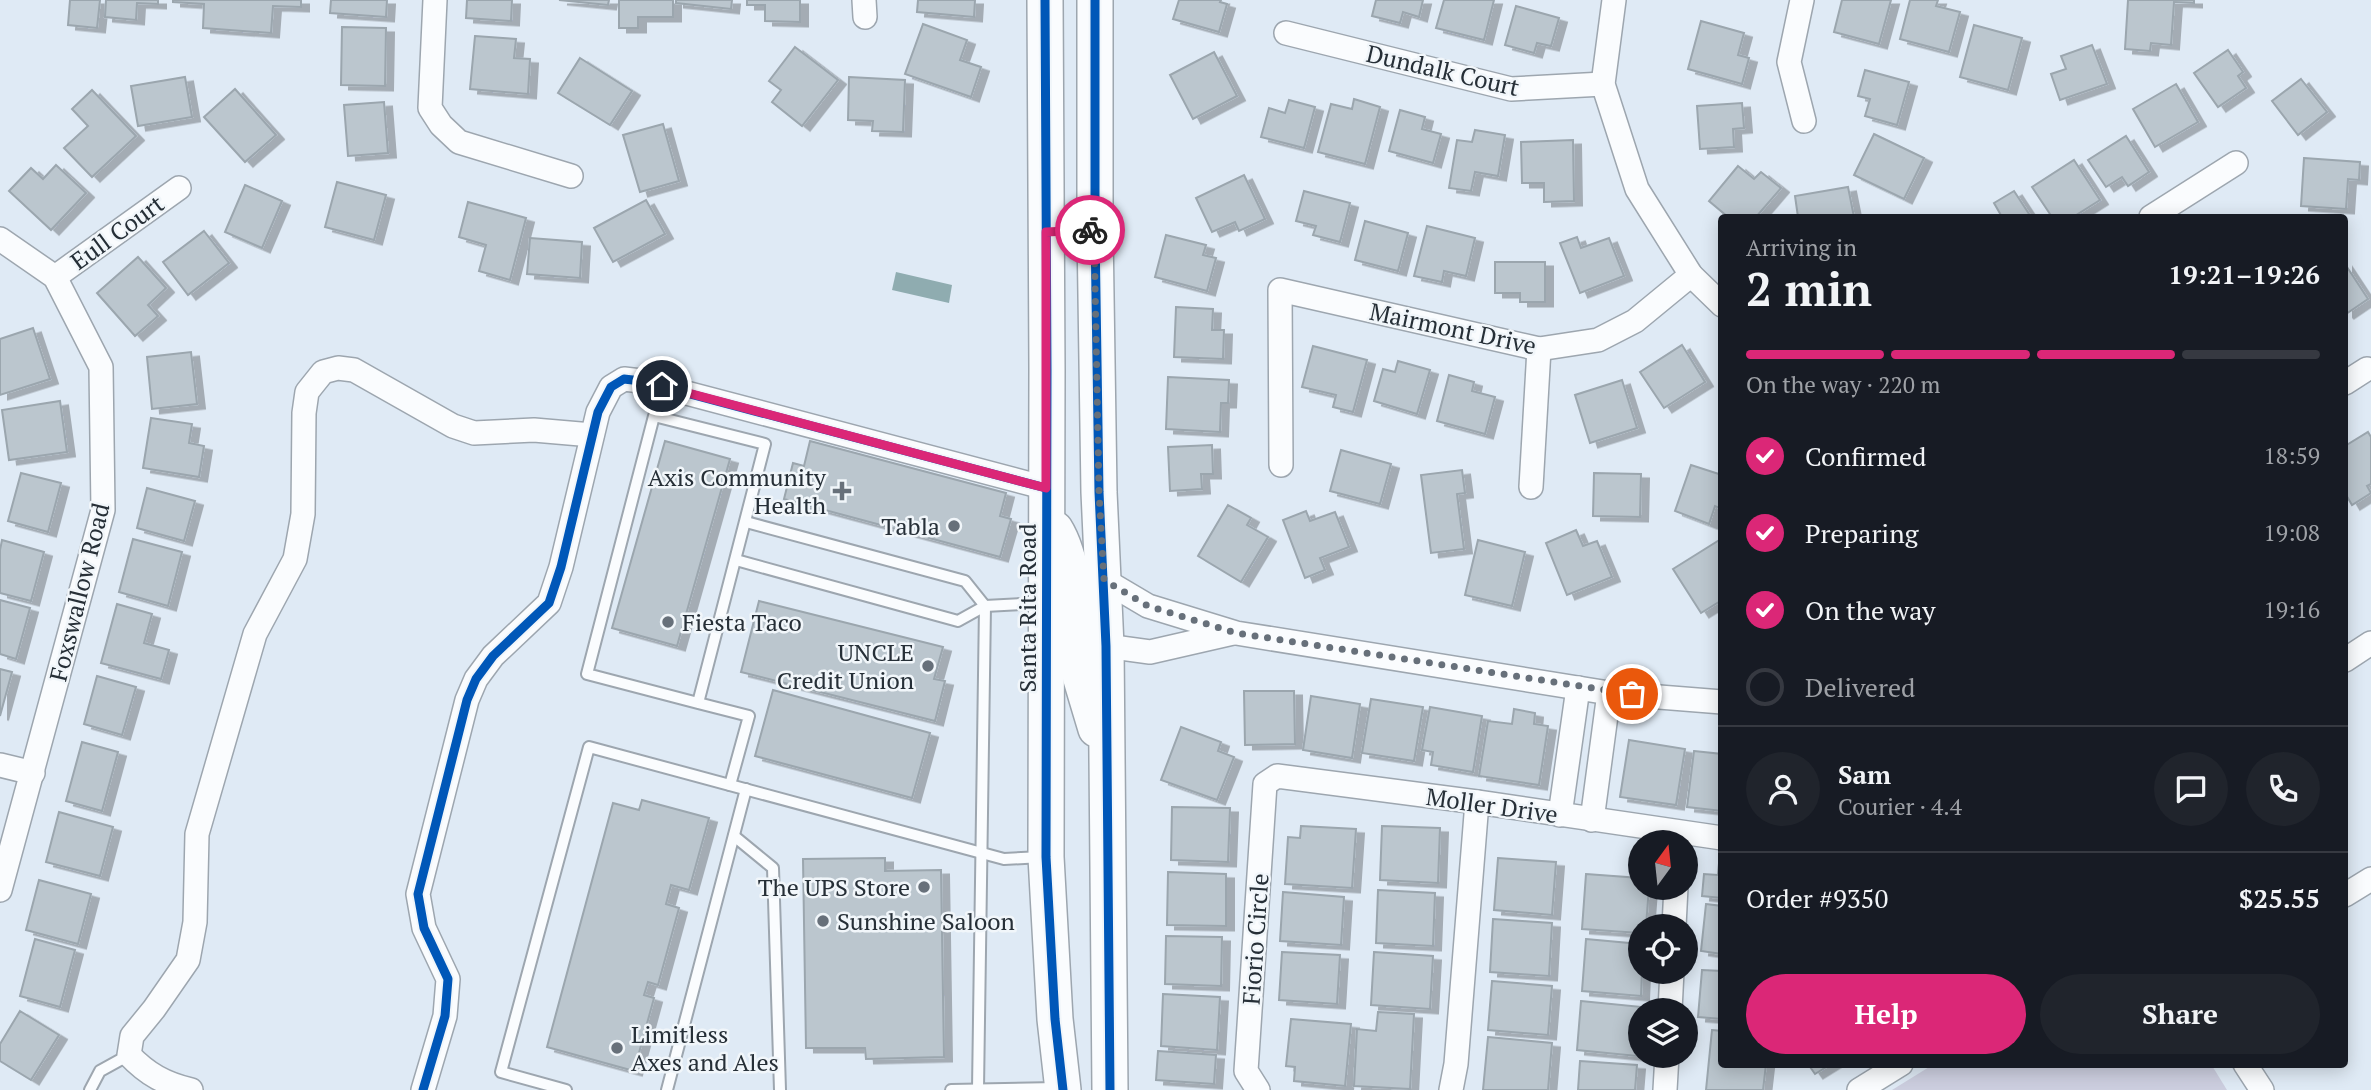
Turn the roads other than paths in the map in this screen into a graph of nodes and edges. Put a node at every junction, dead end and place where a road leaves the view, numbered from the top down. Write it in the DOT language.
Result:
graph roads {
  1 [pos="435,0"];
  2 [pos="1045,0"];
  3 [pos="1095,0"];
  4 [pos="1614,0"];
  5 [pos="1802,0"];
  6 [pos="1286,33"];
  7 [pos="1603,84"];
  8 [pos="1804,121"];
  9 [pos="2236,163"];
  10 [pos="571,176"];
  11 [pos="179,188"];
  12 [pos="2156,214"];
  13 [pos="1094,230"];
  14 [pos="1046,232"];
  15 [pos="0,239"];
  16 [pos="1691,275"];
  17 [pos="55,277"];
  18 [pos="1718,301"];
  19 [pos="1539,349"];
  20 [pos="2367,369"];
  21 [pos="2348,381"];
  22 [pos="592,435"];
  23 [pos="1281,465"];
  24 [pos="1531,487"];
  25 [pos="1046,501"];
  26 [pos="746,522"];
  27 [pos="736,561"];
  28 [pos="1104,580"];
  29 [pos="1047,602"];
  30 [pos="985,606"];
  31 [pos="1236,633"];
  32 [pos="2371,643"];
  33 [pos="1106,646"];
  34 [pos="2348,658"];
  35 [pos="1578,688"];
  36 [pos="1609,693"];
  37 [pos="1718,702"];
  38 [pos="698,703"];
  39 [pos="1107,763"];
  40 [pos="0,765"];
  41 [pos="33,773"];
  42 [pos="1265,784"];
  43 [pos="730,785"];
  44 [pos="746,789"];
  45 [pos="1477,802"];
  46 [pos="1560,815"];
  47 [pos="1592,820"];
  48 [pos="1643,830"];
  49 [pos="734,836"];
  50 [pos="1698,837"];
  51 [pos="1718,838"];
  52 [pos="980,852"];
  53 [pos="1046,857"];
  54 [pos="2371,879"];
  55 [pos="0,890"];
  56 [pos="2348,893"];
  57 [pos="129,1055"];
  58 [pos="1666,1068"];
  59 [pos="1894,1068"];
  60 [pos="2248,1068"];
  61 [pos="551,1088"];
  62 [pos="1063,1089"];
  63 [pos="90,1090"];
  64 [pos="191,1090"];
  65 [pos="423,1090"];
  66 [pos="566,1090"];
  67 [pos="667,1090"];
  68 [pos="780,1090"];
  69 [pos="951,1090"];
  70 [pos="978,1090"];
  71 [pos="999,1090"];
  72 [pos="1110,1090"];
  73 [pos="1258,1090"];
  74 [pos="1451,1090"];
  75 [pos="1665,1090"];
  76 [pos="1859,1090"];
  77 [pos="2262,1090"];
  1 -- 10 [label="street"];
  2 -- 14 [label="main road, Santa Rita Road"];
  3 -- 13 [label="main road"];
  4 -- 7 [label="street"];
  5 -- 8 [label="street"];
  6 -- 7 [label="street, Dundalk Court"];
  7 -- 16 [label="street"];
  9 -- 12 [label="street"];
  11 -- 17 [label="street, Eull Court"];
  13 -- 14 [label="main road"];
  13 -- 28 [label="main road"];
  14 -- 25 [label="main road, Santa Rita Road"];
  15 -- 17 [label="street, Foxswallow Road"];
  16 -- 18 [label="street"];
  16 -- 19 [label="street, Mairmont Drive"];
  17 -- 41 [label="street, Foxswallow Road"];
  19 -- 23 [label="street, Mairmont Drive"];
  19 -- 24 [label="street"];
  20 -- 21 [label="street"];
  22 -- 25 [label="street"];
  22 -- 57 [label="street"];
  22 -- 65 [label="street"];
  25 -- 29 [label="main road, Santa Rita Road"];
  25 -- 33 [label="main road"];
  26 -- 27 [label="lane"];
  26 -- 30 [label="lane"];
  26 -- 38 [label="lane"];
  27 -- 30 [label="lane"];
  27 -- 38 [label="lane"];
  28 -- 31 [label="street"];
  28 -- 33 [label="main road"];
  29 -- 30 [label="lane"];
  29 -- 39 [label="main road"];
  29 -- 53 [label="main road, Santa Rita Road"];
  30 -- 52 [label="lane"];
  31 -- 33 [label="street"];
  31 -- 35 [label="street"];
  32 -- 34 [label="street"];
  33 -- 39 [label="main road"];
  35 -- 36 [label="street"];
  35 -- 46 [label="street"];
  36 -- 37 [label="street"];
  36 -- 47 [label="street"];
  38 -- 43 [label="lane"];
  39 -- 72 [label="main road"];
  40 -- 41 [label="street"];
  41 -- 55 [label="street, Foxswallow Road"];
  42 -- 45 [label="street, Moller Drive"];
  42 -- 73 [label="street, Fiorio Circle"];
  43 -- 44 [label="lane"];
  43 -- 61 [label="lane"];
  44 -- 49 [label="lane"];
  44 -- 52 [label="lane"];
  45 -- 46 [label="street, Moller Drive"];
  45 -- 74 [label="street"];
  46 -- 47 [label="street, Moller Drive"];
  47 -- 48 [label="street, Moller Drive"];
  49 -- 67 [label="lane"];
  49 -- 68 [label="lane"];
  50 -- 51 [label="street, Moller Drive"];
  52 -- 53 [label="lane"];
  52 -- 70 [label="lane"];
  53 -- 62 [label="main road, Santa Rita Road"];
  54 -- 56 [label="street"];
  57 -- 63 [label="lane"];
  57 -- 64 [label="street"];
  58 -- 75 [label="street"];
  59 -- 76 [label="street"];
  60 -- 77 [label="street"];
  61 -- 66 [label="lane"];
  62 -- 71 [label="lane"];
  69 -- 70 [label="lane"];
  70 -- 71 [label="lane"];
}
